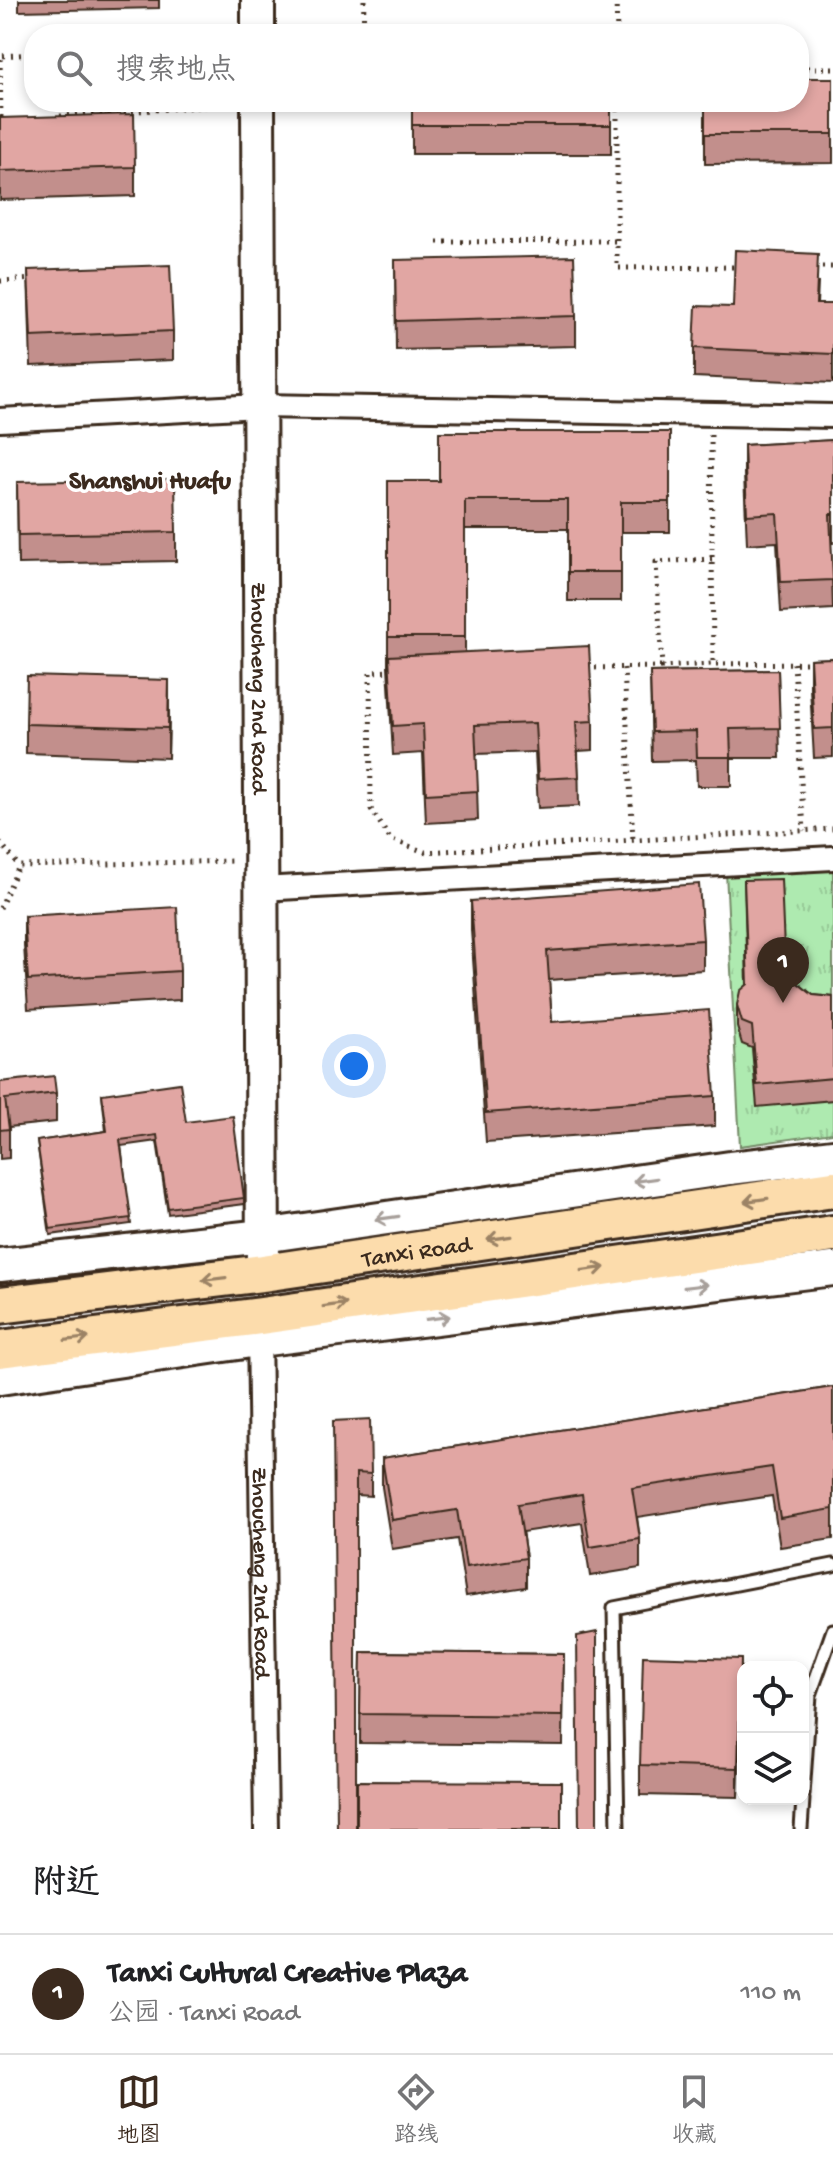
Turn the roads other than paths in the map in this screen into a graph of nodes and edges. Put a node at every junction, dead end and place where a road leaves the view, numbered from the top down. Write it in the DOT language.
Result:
graph roads {
  1 [pos="258,0"];
  2 [pos="258,24"];
  3 [pos="258,112"];
  4 [pos="259,406"];
  5 [pos="833,416"];
  6 [pos="0,420"];
  7 [pos="833,858"];
  8 [pos="261,874"];
  9 [pos="833,1156"];
  10 [pos="833,1189"];
  11 [pos="833,1234"];
  12 [pos="263,1236"];
  13 [pos="0,1265"];
  14 [pos="833,1269"];
  15 [pos="263,1273"];
  16 [pos="0,1305"];
  17 [pos="259,1328"];
  18 [pos="0,1349"];
  19 [pos="0,1378"];
  20 [pos="833,1565"];
  21 [pos="833,1630"];
  22 [pos="807,1733"];
  23 [pos="802,1805"];
  24 [pos="266,1829"];
  25 [pos="618,1829"];
  26 [pos="801,1829"];
  1 -- 2 [label="street"];
  3 -- 4 [label="street, Zhoucheng 2nd Road"];
  4 -- 5 [label="street"];
  4 -- 6 [label="street"];
  4 -- 8 [label="street, Zhoucheng 2nd Road"];
  7 -- 8 [label="street"];
  8 -- 12 [label="street, Zhoucheng 2nd Road"];
  9 -- 12 [label="street, one-way"];
  10 -- 15 [label="main road, Tanxi Road, one-way"];
  17 -- 11 [label="main road, Tanxi Road, one-way"];
  12 -- 13 [label="street"];
  12 -- 15 [label="street, Zhoucheng 2nd Road"];
  17 -- 14 [label="street, one-way"];
  15 -- 16 [label="main road, Tanxi Road, one-way"];
  18 -- 17 [label="main road, Tanxi Road, one-way"];
  17 -- 19 [label="street"];
  17 -- 24 [label="street, Zhoucheng 2nd Road"];
  20 -- 25 [label="lane"];
  21 -- 22 [label="lane"];
  23 -- 26 [label="lane"];
}
